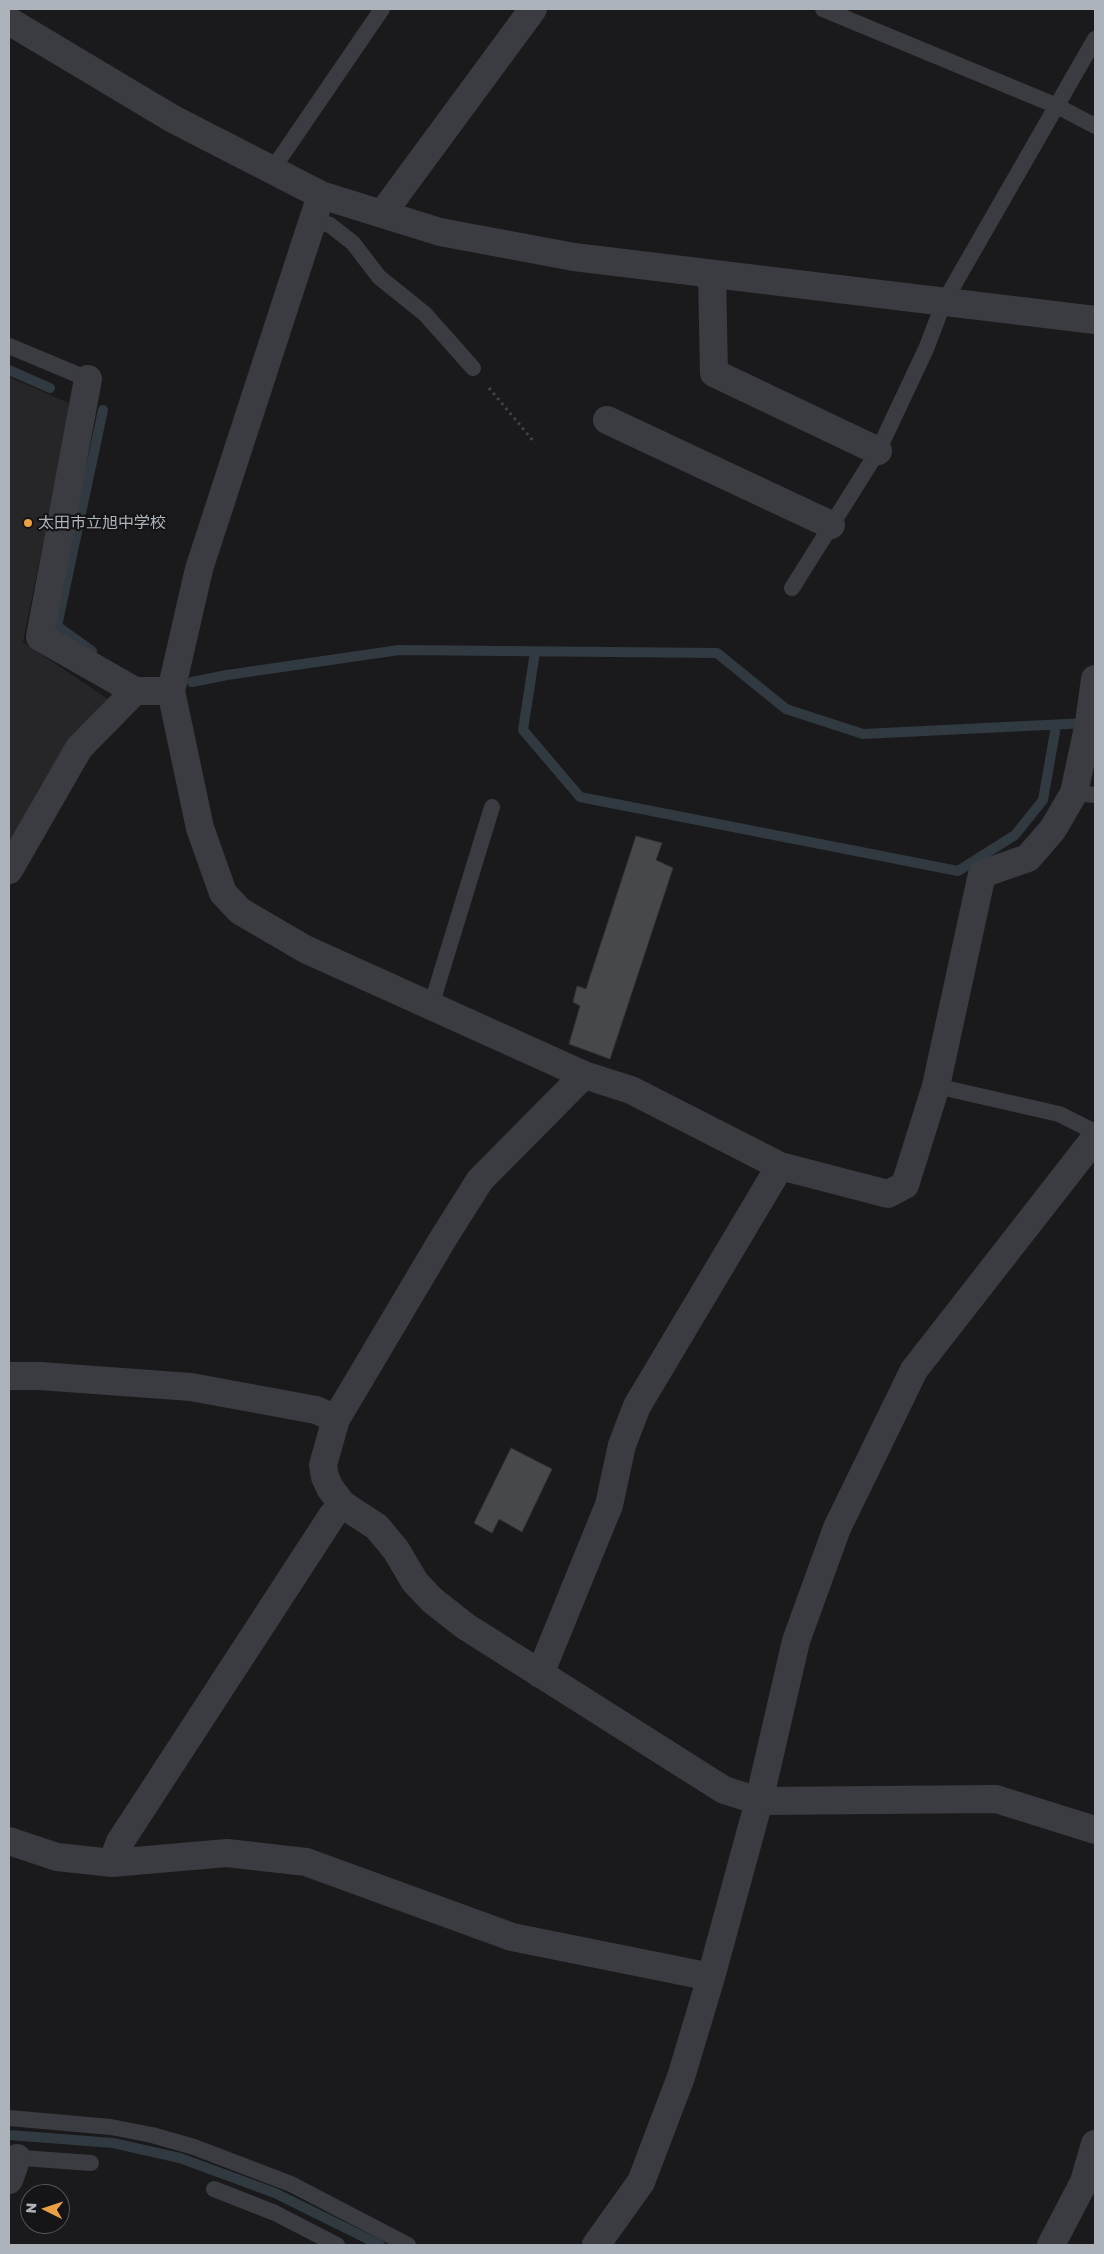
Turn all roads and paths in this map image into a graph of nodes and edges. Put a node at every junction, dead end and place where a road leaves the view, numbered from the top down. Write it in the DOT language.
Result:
graph roads {
  1 [pos="382,9"];
  2 [pos="534,9"];
  3 [pos="823,9"];
  4 [pos="9,21"];
  5 [pos="1095,39"];
  6 [pos="1057,106"];
  7 [pos="1095,126"];
  8 [pos="272,170"];
  9 [pos="317,208"];
  10 [pos="382,214"];
  11 [pos="712,274"];
  12 [pos="944,302"];
  13 [pos="1095,320"];
  14 [pos="9,346"];
  15 [pos="473,368"];
  16 [pos="88,379"];
  17 [pos="607,420"];
  18 [pos="534,444"];
  19 [pos="878,451"];
  20 [pos="831,525"];
  21 [pos="792,588"];
  22 [pos="1095,679"];
  23 [pos="135,691"];
  24 [pos="171,691"];
  25 [pos="1085,794"];
  26 [pos="492,807"];
  27 [pos="9,870"];
  28 [pos="431,1006"];
  29 [pos="584,1075"];
  30 [pos="936,1086"];
  31 [pos="1095,1132"];
  32 [pos="1095,1138"];
  33 [pos="780,1166"];
  34 [pos="9,1376"];
  35 [pos="336,1419"];
  36 [pos="342,1504"];
  37 [pos="540,1674"];
  38 [pos="759,1801"];
  39 [pos="1095,1830"];
  40 [pos="9,1841"];
  41 [pos="112,1863"];
  42 [pos="711,1977"];
  43 [pos="9,2118"];
  44 [pos="1095,2144"];
  45 [pos="91,2163"];
  46 [pos="12,2165"];
  47 [pos="214,2188"];
  48 [pos="337,2245"];
  49 [pos="408,2245"];
  50 [pos="596,2245"];
  51 [pos="1051,2245"];
  1 -- 8 [label="lane"];
  2 -- 10 [label="street"];
  3 -- 6 [label="lane"];
  4 -- 8 [label="street"];
  5 -- 6 [label="lane"];
  6 -- 7 [label="lane"];
  6 -- 12 [label="lane"];
  8 -- 9 [label="street"];
  9 -- 10 [label="street"];
  9 -- 15 [label="lane"];
  9 -- 24 [label="street"];
  10 -- 11 [label="street"];
  11 -- 12 [label="street"];
  11 -- 19 [label="street"];
  12 -- 13 [label="street"];
  12 -- 19 [label="lane"];
  14 -- 16 [label="lane"];
  15 -- 18 [label="path"];
  16 -- 23 [label="street"];
  17 -- 20 [label="street"];
  19 -- 20 [label="lane"];
  20 -- 21 [label="lane"];
  22 -- 25 [label="street"];
  23 -- 24 [label="street"];
  23 -- 27 [label="street"];
  24 -- 28 [label="street"];
  25 -- 30 [label="street"];
  26 -- 28 [label="lane"];
  28 -- 29 [label="street"];
  29 -- 33 [label="street"];
  29 -- 35 [label="street"];
  30 -- 31 [label="lane"];
  30 -- 33 [label="street"];
  32 -- 38 [label="street"];
  33 -- 37 [label="street"];
  34 -- 35 [label="street"];
  35 -- 36 [label="street"];
  36 -- 37 [label="street"];
  36 -- 41 [label="street"];
  37 -- 38 [label="street"];
  38 -- 39 [label="street"];
  38 -- 42 [label="street"];
  40 -- 41 [label="street"];
  41 -- 42 [label="street"];
  42 -- 50 [label="street"];
  43 -- 49 [label="lane"];
  44 -- 51 [label="street"];
  45 -- 46 [label="lane"];
  47 -- 48 [label="lane"];
}
